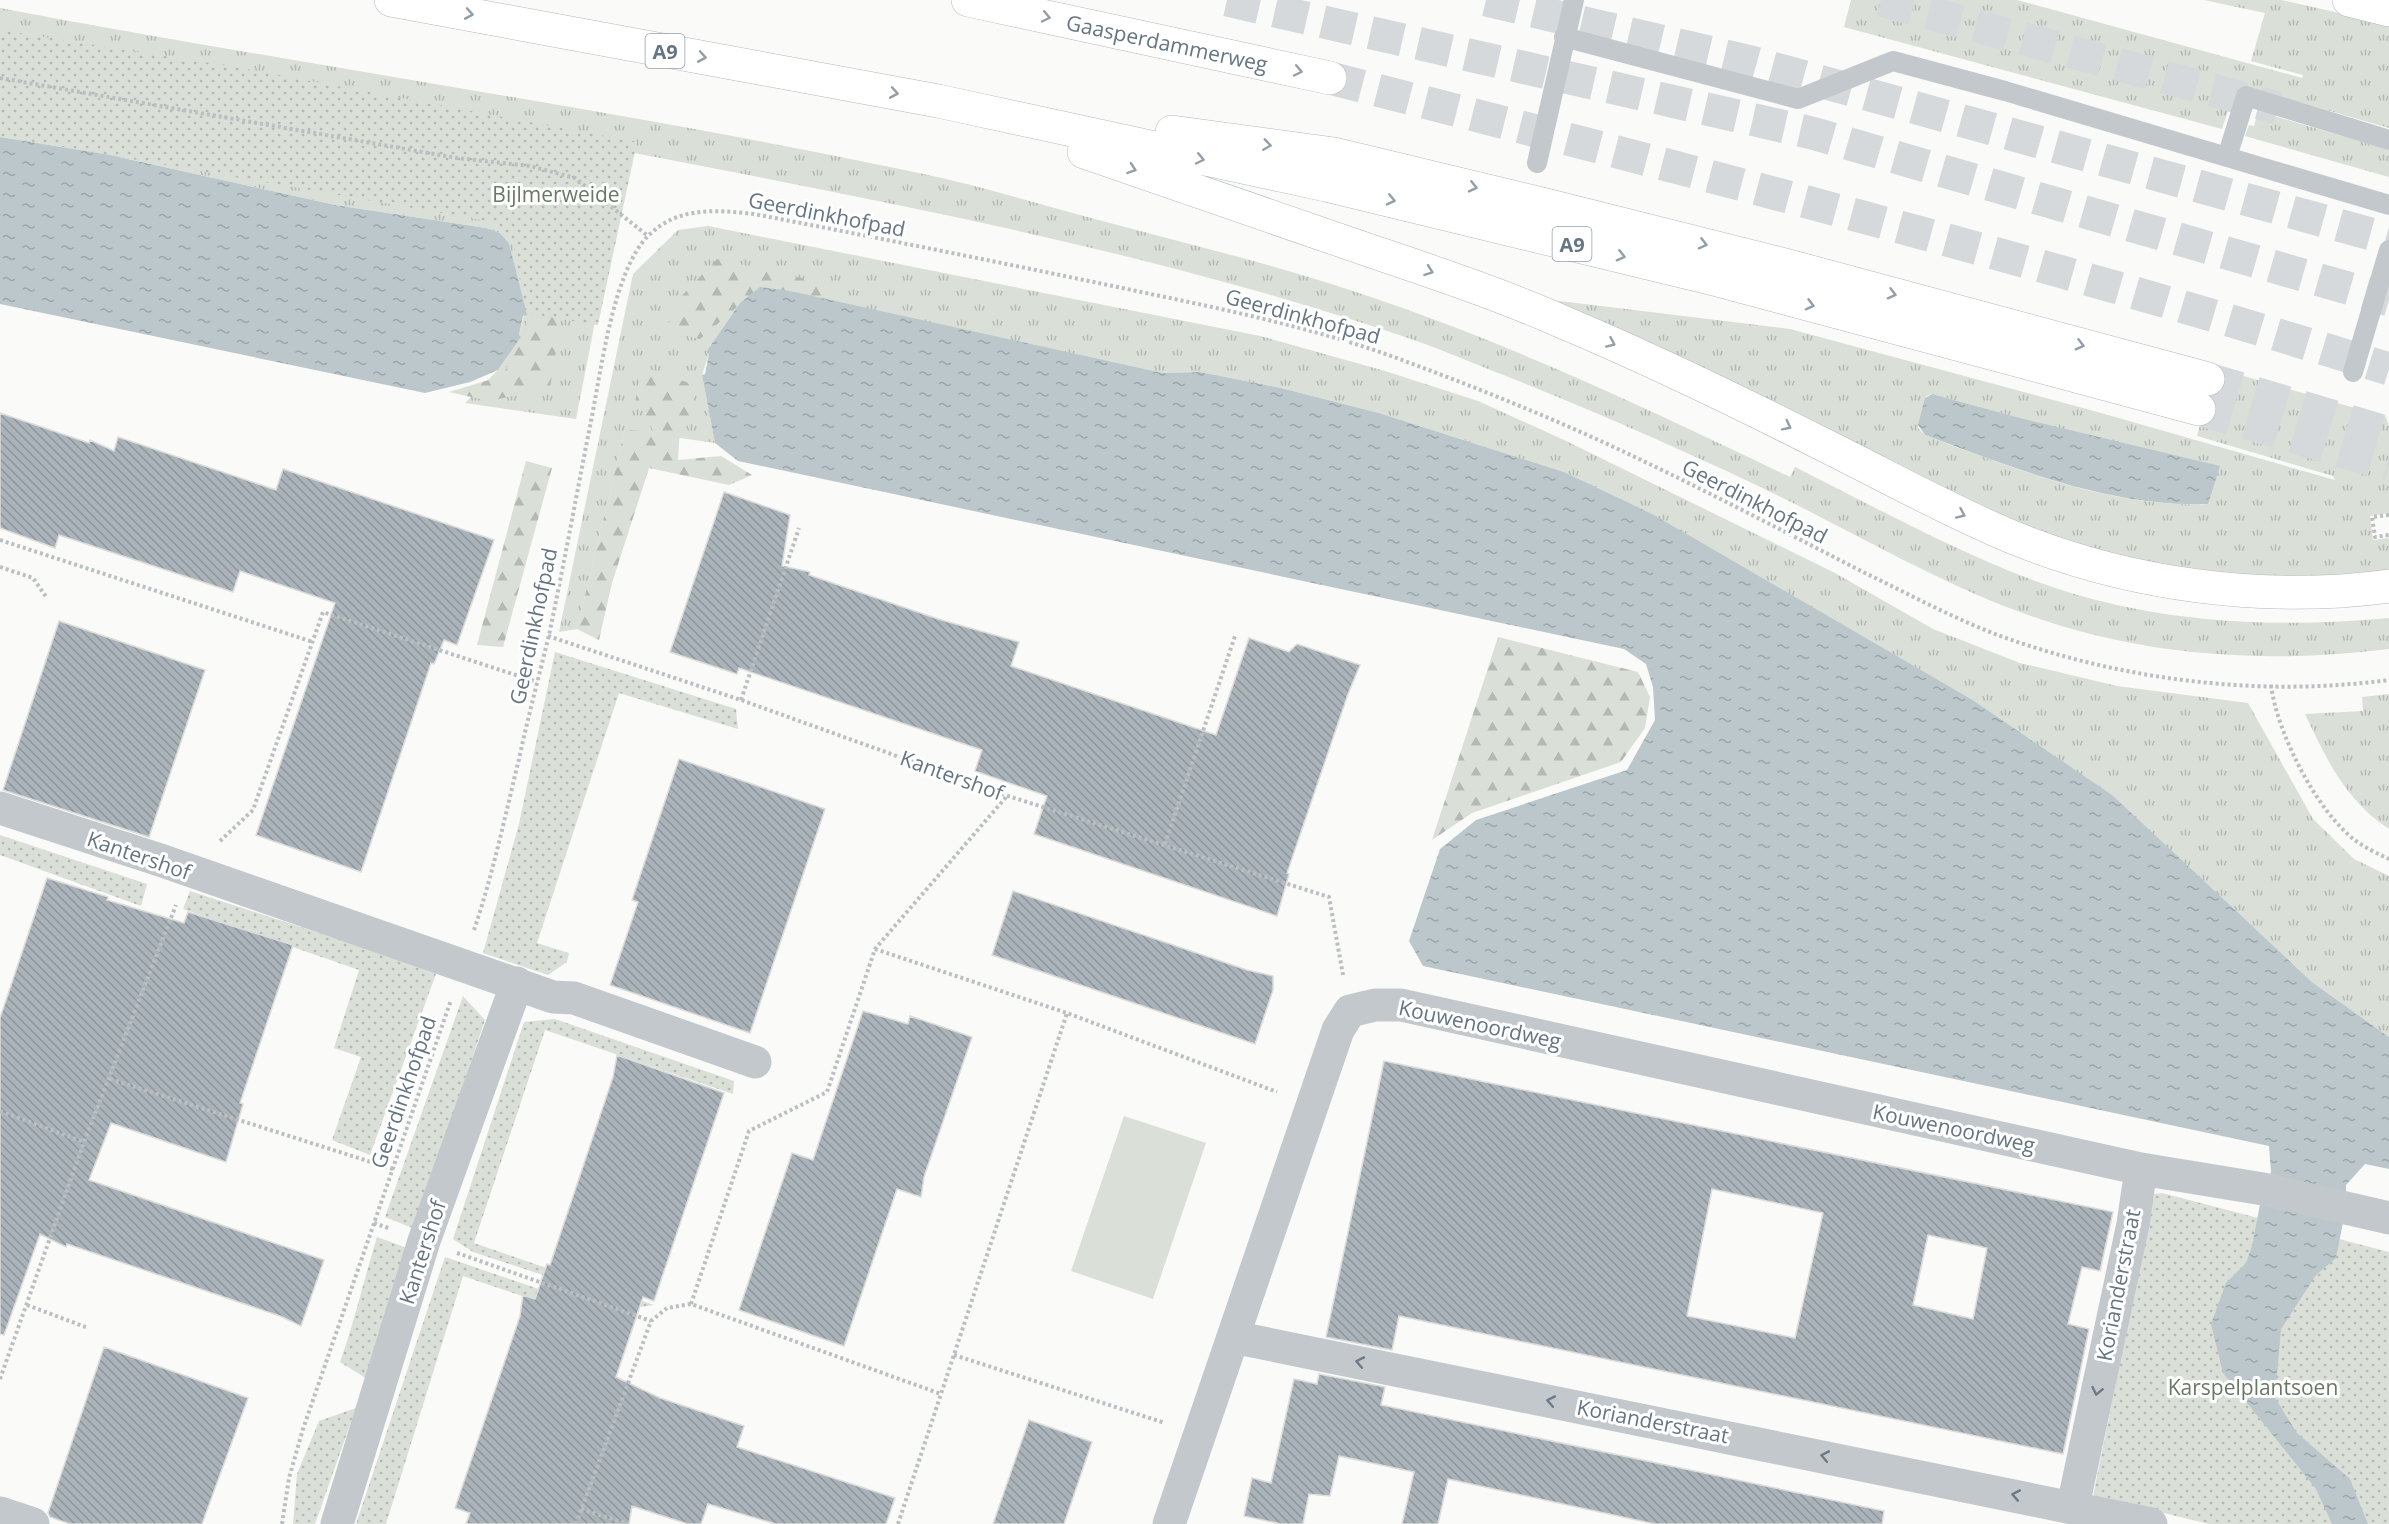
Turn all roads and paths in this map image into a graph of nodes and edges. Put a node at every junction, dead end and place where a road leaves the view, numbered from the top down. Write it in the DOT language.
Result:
graph roads {
  1 [pos="391,0"];
  2 [pos="968,0"];
  3 [pos="1574,0"];
  4 [pos="2349,0"];
  5 [pos="2389,10"];
  6 [pos="1564,37"];
  7 [pos="0,78"];
  8 [pos="1330,78"];
  9 [pos="938,101"];
  10 [pos="2389,140"];
  11 [pos="2228,157"];
  12 [pos="1537,163"];
  13 [pos="2389,204"];
  14 [pos="648,236"];
  15 [pos="2389,250"];
  16 [pos="2353,372"];
  17 [pos="2204,394"];
  18 [pos="2389,515"];
  19 [pos="799,528"];
  20 [pos="2389,536"];
  21 [pos="0,540"];
  22 [pos="0,567"];
  23 [pos="2389,586"];
  24 [pos="47,598"];
  25 [pos="548,636"];
  26 [pos="1234,636"];
  27 [pos="313,642"];
  28 [pos="2389,680"];
  29 [pos="2271,685"];
  30 [pos="741,700"];
  31 [pos="1008,795"];
  32 [pos="0,808"];
  33 [pos="1165,844"];
  34 [pos="2389,859"];
  35 [pos="875,949"];
  36 [pos="463,966"];
  37 [pos="517,983"];
  38 [pos="1350,1011"];
  39 [pos="1067,1013"];
  40 [pos="755,1062"];
  41 [pos="110,1079"];
  42 [pos="1312,1105"];
  43 [pos="0,1111"];
  44 [pos="84,1142"];
  45 [pos="393,1169"];
  46 [pos="2141,1169"];
  47 [pos="2389,1218"];
  48 [pos="374,1223"];
  49 [pos="424,1241"];
  50 [pos="691,1304"];
  51 [pos="27,1305"];
  52 [pos="651,1321"];
  53 [pos="88,1328"];
  54 [pos="1233,1337"];
  55 [pos="954,1355"];
  56 [pos="941,1394"];
  57 [pos="1200,1434"];
  58 [pos="2073,1506"];
  59 [pos="581,1509"];
  60 [pos="0,1513"];
  61 [pos="33,1524"];
  62 [pos="282,1524"];
  63 [pos="337,1524"];
  64 [pos="576,1524"];
  65 [pos="625,1524"];
  66 [pos="898,1524"];
  67 [pos="1169,1524"];
  68 [pos="2151,1524"];
  1 -- 9 [label="highway, A9, one-way"];
  2 -- 8 [label="highway, Gaasperdammerweg, one-way"];
  3 -- 6 [label="lane"];
  4 -- 5 [label="highway"];
  6 -- 11 [label="lane"];
  6 -- 12 [label="lane"];
  7 -- 14 [label="path"];
  9 -- 17 [label="highway, A9, one-way"];
  9 -- 23 [label="highway, A9, one-way"];
  10 -- 11 [label="lane"];
  11 -- 13 [label="lane"];
  14 -- 25 [label="path, Geerdinkhofpad"];
  14 -- 29 [label="path, Geerdinkhofpad"];
  15 -- 16 [label="lane"];
  18 -- 20 [label="path"];
  19 -- 30 [label="path"];
  21 -- 27 [label="path"];
  22 -- 24 [label="path"];
  25 -- 30 [label="path, Kantershof"];
  25 -- 36 [label="path, Geerdinkhofpad"];
  26 -- 33 [label="path"];
  28 -- 29 [label="path, Geerdinkhofpad"];
  29 -- 34 [label="path"];
  30 -- 31 [label="path, Kantershof"];
  31 -- 33 [label="path, Kantershof"];
  31 -- 35 [label="path"];
  32 -- 36 [label="street, Kantershof"];
  33 -- 38 [label="path, Kantershof"];
  35 -- 39 [label="path"];
  35 -- 50 [label="path"];
  36 -- 37 [label="street, Kantershof"];
  36 -- 45 [label="path, Geerdinkhofpad"];
  37 -- 40 [label="street, Kantershof"];
  37 -- 49 [label="street, Kantershof"];
  38 -- 42 [label="street"];
  38 -- 46 [label="street, Kouwenoordweg"];
  39 -- 42 [label="path"];
  39 -- 55 [label="path"];
  41 -- 45 [label="path"];
  42 -- 54 [label="street"];
  43 -- 44 [label="path"];
  45 -- 48 [label="path, Geerdinkhofpad"];
  46 -- 47 [label="street, Kouwenoordweg"];
  46 -- 58 [label="street, Korianderstraat, one-way"];
  48 -- 49 [label="path"];
  48 -- 62 [label="path, Geerdinkhofpad"];
  49 -- 52 [label="path"];
  49 -- 63 [label="street, Kantershof"];
  50 -- 52 [label="path"];
  50 -- 56 [label="path"];
  51 -- 53 [label="path"];
  52 -- 59 [label="path"];
  54 -- 57 [label="street"];
  58 -- 54 [label="street, Korianderstraat, one-way"];
  55 -- 56 [label="path"];
  55 -- 57 [label="path"];
  56 -- 66 [label="path"];
  57 -- 67 [label="street"];
  58 -- 68 [label="street, Korianderstraat"];
  59 -- 64 [label="path"];
  59 -- 65 [label="path"];
  60 -- 61 [label="street"];
}
